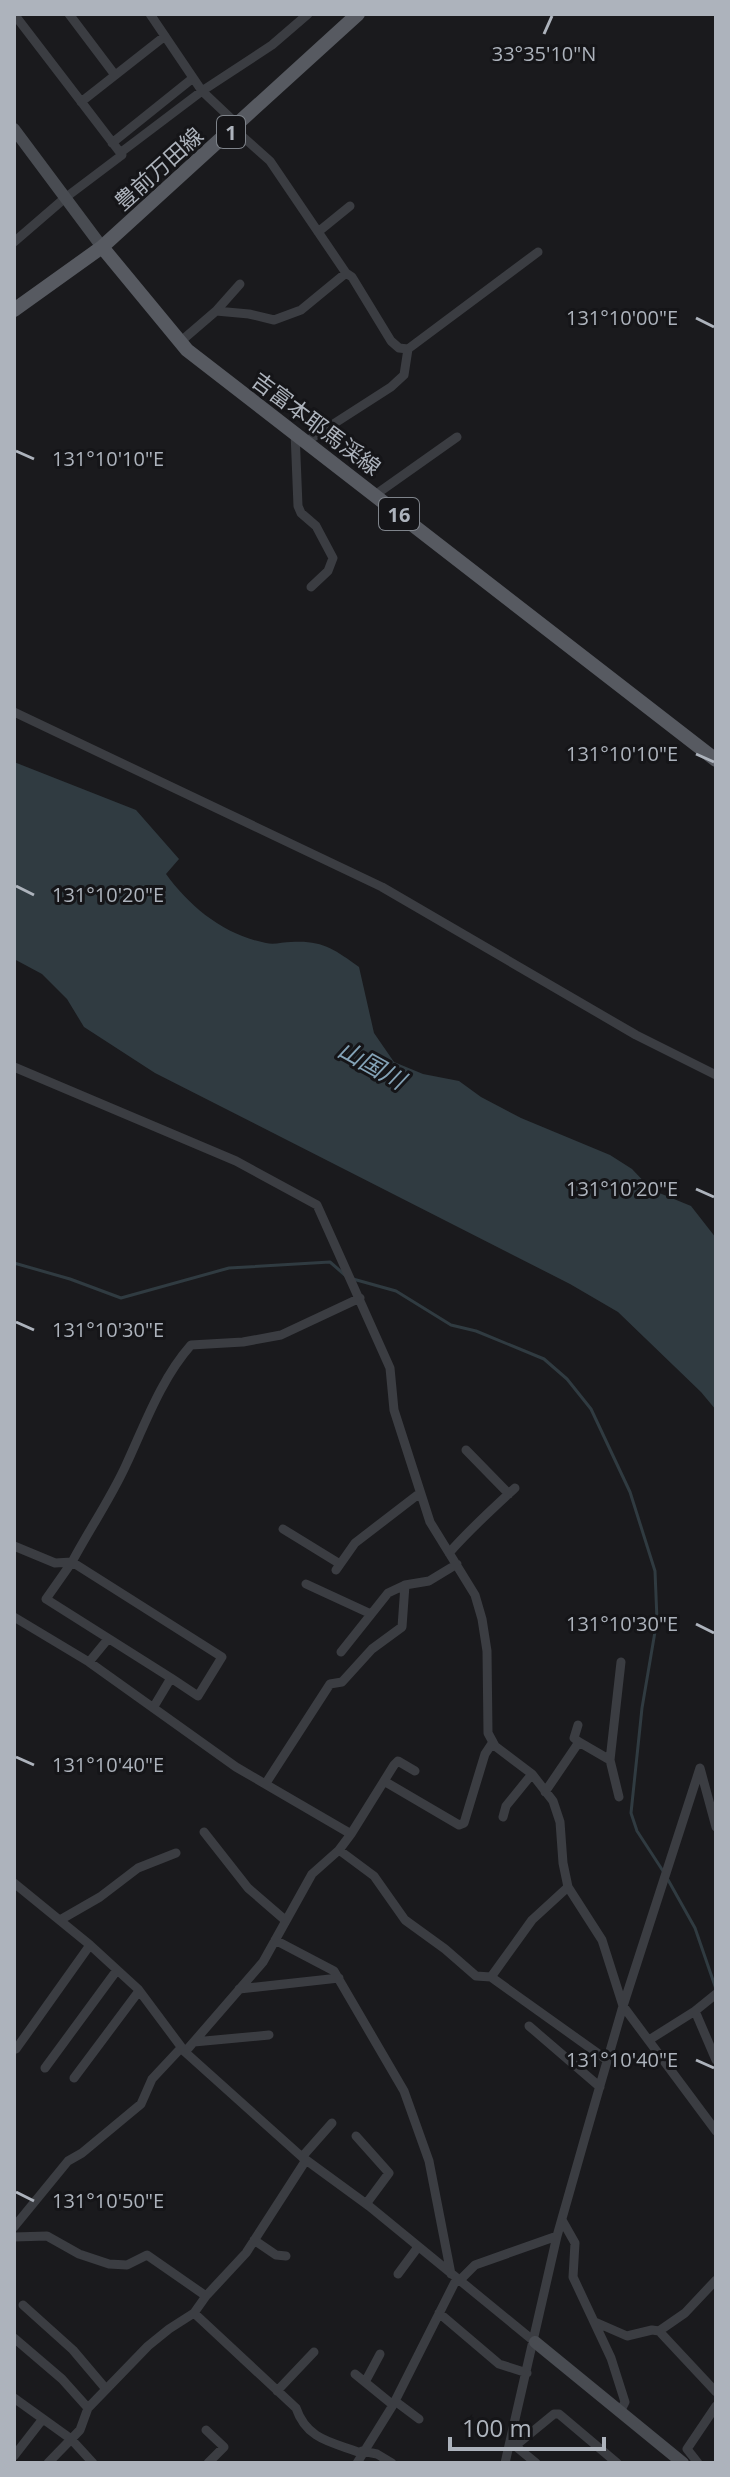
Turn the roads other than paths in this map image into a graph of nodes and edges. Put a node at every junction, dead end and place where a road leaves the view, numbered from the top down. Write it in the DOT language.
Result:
graph roads {
  1 [pos="31,14"];
  2 [pos="69,14"];
  3 [pos="150,14"];
  4 [pos="308,14"];
  5 [pos="358,14"];
  6 [pos="16,20"];
  7 [pos="165,36"];
  8 [pos="115,75"];
  9 [pos="193,78"];
  10 [pos="202,91"];
  11 [pos="81,102"];
  12 [pos="236,127"];
  13 [pos="17,138"];
  14 [pos="112,143"];
  15 [pos="120,153"];
  16 [pos="65,198"];
  17 [pos="350,206"];
  18 [pos="318,232"];
  19 [pos="14,242"];
  20 [pos="102,247"];
  21 [pos="538,252"];
  22 [pos="346,273"];
  23 [pos="240,284"];
  24 [pos="14,310"];
  25 [pos="216,311"];
  26 [pos="180,342"];
  27 [pos="408,349"];
  28 [pos="301,436"];
  29 [pos="457,437"];
  30 [pos="375,495"];
  31 [pos="311,587"];
  32 [pos="14,712"];
  33 [pos="715,757"];
  34 [pos="14,1067"];
  35 [pos="716,1075"];
  36 [pos="360,1298"];
  37 [pos="466,1450"];
  38 [pos="420,1493"];
  39 [pos="283,1529"];
  40 [pos="14,1546"];
  41 [pos="449,1553"];
  42 [pos="72,1562"];
  43 [pos="457,1564"];
  44 [pos="306,1584"];
  45 [pos="405,1585"];
  46 [pos="371,1614"];
  47 [pos="14,1617"];
  48 [pos="108,1639"];
  49 [pos="341,1652"];
  50 [pos="89,1662"];
  51 [pos="621,1662"];
  52 [pos="171,1678"];
  53 [pos="153,1708"];
  54 [pos="578,1725"];
  55 [pos="493,1742"];
  56 [pos="579,1742"];
  57 [pos="610,1760"];
  58 [pos="415,1771"];
  59 [pos="532,1774"];
  60 [pos="384,1781"];
  61 [pos="266,1783"];
  62 [pos="545,1792"];
  63 [pos="619,1797"];
  64 [pos="503,1817"];
  65 [pos="716,1827"];
  66 [pos="204,1832"];
  67 [pos="351,1834"];
  68 [pos="339,1850"];
  69 [pos="176,1853"];
  70 [pos="568,1887"];
  71 [pos="16,1888"];
  72 [pos="60,1920"];
  73 [pos="285,1920"];
  74 [pos="275,1940"];
  75 [pos="90,1945"];
  76 [pos="117,1970"];
  77 [pos="491,1977"];
  78 [pos="339,1978"];
  79 [pos="239,1989"];
  80 [pos="139,1991"];
  81 [pos="716,1994"];
  82 [pos="623,2006"];
  83 [pos="695,2011"];
  84 [pos="529,2026"];
  85 [pos="269,2035"];
  86 [pos="649,2040"];
  87 [pos="194,2042"];
  88 [pos="16,2049"];
  89 [pos="183,2050"];
  90 [pos="607,2060"];
  91 [pos="716,2060"];
  92 [pos="45,2068"];
  93 [pos="74,2078"];
  94 [pos="600,2087"];
  95 [pos="332,2123"];
  96 [pos="714,2125"];
  97 [pos="356,2136"];
  98 [pos="304,2158"];
  99 [pos="366,2204"];
  100 [pos="562,2220"];
  101 [pos="14,2227"];
  102 [pos="557,2236"];
  103 [pos="14,2237"];
  104 [pos="254,2240"];
  105 [pos="418,2247"];
  106 [pos="286,2256"];
  107 [pos="398,2274"];
  108 [pos="456,2277"];
  109 [pos="716,2280"];
  110 [pos="206,2296"];
  111 [pos="23,2305"];
  112 [pos="194,2313"];
  113 [pos="439,2313"];
  114 [pos="594,2321"];
  115 [pos="659,2331"];
  116 [pos="14,2338"];
  117 [pos="535,2342"];
  118 [pos="314,2352"];
  119 [pos="380,2354"];
  120 [pos="527,2373"];
  121 [pos="355,2374"];
  122 [pos="365,2382"];
  123 [pos="106,2389"];
  124 [pos="277,2391"];
  125 [pos="716,2392"];
  126 [pos="14,2398"];
  127 [pos="394,2403"];
  128 [pos="716,2406"];
  129 [pos="88,2408"];
  130 [pos="620,2412"];
  131 [pos="419,2419"];
  132 [pos="42,2420"];
  133 [pos="206,2430"];
  134 [pos="71,2439"];
  135 [pos="513,2444"];
  136 [pos="14,2456"];
  137 [pos="360,2456"];
  138 [pos="48,2463"];
  139 [pos="93,2463"];
  140 [pos="208,2463"];
  141 [pos="392,2463"];
  142 [pos="505,2463"];
  143 [pos="536,2463"];
  144 [pos="617,2463"];
  145 [pos="683,2463"];
  146 [pos="698,2463"];
  1 -- 6 [label="street"];
  2 -- 8 [label="street"];
  3 -- 7 [label="street"];
  4 -- 10 [label="street"];
  5 -- 12 [label="main road, 豊前万田線 / 1"];
  6 -- 11 [label="street"];
  7 -- 8 [label="street"];
  7 -- 9 [label="street"];
  8 -- 11 [label="street"];
  9 -- 10 [label="street"];
  9 -- 14 [label="street"];
  10 -- 12 [label="street"];
  10 -- 15 [label="street"];
  11 -- 14 [label="street"];
  12 -- 18 [label="street"];
  12 -- 20 [label="main road, 豊前万田線 / 1"];
  13 -- 16 [label="street"];
  14 -- 15 [label="street"];
  15 -- 16 [label="street"];
  16 -- 19 [label="street"];
  16 -- 20 [label="street"];
  17 -- 18 [label="street"];
  18 -- 22 [label="street"];
  20 -- 24 [label="main road, 豊前万田線 / 1"];
  20 -- 26 [label="main road, 吉富本耶馬渓線 / 16"];
  21 -- 27 [label="street"];
  22 -- 25 [label="street"];
  22 -- 27 [label="street"];
  23 -- 25 [label="street"];
  25 -- 26 [label="street"];
  26 -- 28 [label="main road, 吉富本耶馬渓線 / 16"];
  27 -- 28 [label="street"];
  28 -- 30 [label="main road, 吉富本耶馬渓線 / 16"];
  28 -- 31 [label="street"];
  29 -- 30 [label="street"];
  30 -- 33 [label="main road, 吉富本耶馬渓線 / 16"];
  32 -- 35 [label="street"];
  34 -- 36 [label="street"];
  36 -- 38 [label="street"];
  36 -- 42 [label="street"];
  37 -- 41 [label="street"];
  38 -- 39 [label="street"];
  38 -- 41 [label="street"];
  40 -- 42 [label="street"];
  41 -- 43 [label="street"];
  42 -- 48 [label="street"];
  42 -- 52 [label="street"];
  43 -- 45 [label="street"];
  43 -- 55 [label="street"];
  44 -- 46 [label="street"];
  45 -- 46 [label="street"];
  45 -- 61 [label="street"];
  46 -- 49 [label="street"];
  47 -- 50 [label="street"];
  48 -- 50 [label="street"];
  48 -- 52 [label="street"];
  50 -- 53 [label="street"];
  51 -- 57 [label="street"];
  52 -- 53 [label="street"];
  53 -- 61 [label="street"];
  54 -- 56 [label="street"];
  55 -- 59 [label="street"];
  55 -- 60 [label="street"];
  56 -- 57 [label="street"];
  56 -- 62 [label="street"];
  57 -- 63 [label="street"];
  58 -- 60 [label="street"];
  59 -- 62 [label="street"];
  59 -- 64 [label="street"];
  60 -- 67 [label="street"];
  61 -- 67 [label="street"];
  62 -- 70 [label="street"];
  65 -- 82 [label="street"];
  66 -- 73 [label="street"];
  67 -- 68 [label="street"];
  68 -- 73 [label="street"];
  68 -- 77 [label="street"];
  69 -- 72 [label="street"];
  70 -- 77 [label="street"];
  70 -- 82 [label="street"];
  71 -- 72 [label="street"];
  72 -- 75 [label="street"];
  73 -- 74 [label="street"];
  74 -- 78 [label="street"];
  74 -- 79 [label="street"];
  75 -- 76 [label="street"];
  75 -- 88 [label="street"];
  76 -- 80 [label="street"];
  76 -- 92 [label="street"];
  77 -- 90 [label="street"];
  78 -- 79 [label="street"];
  78 -- 108 [label="street"];
  79 -- 87 [label="street"];
  80 -- 89 [label="street"];
  80 -- 93 [label="street"];
  81 -- 83 [label="street"];
  82 -- 86 [label="street"];
  82 -- 90 [label="street"];
  83 -- 86 [label="street"];
  83 -- 91 [label="street"];
  84 -- 94 [label="street"];
  85 -- 87 [label="street"];
  86 -- 96 [label="street"];
  87 -- 89 [label="street"];
  89 -- 98 [label="street"];
  89 -- 101 [label="street"];
  90 -- 94 [label="street"];
  94 -- 100 [label="street"];
  95 -- 98 [label="street"];
  97 -- 99 [label="street"];
  98 -- 99 [label="street"];
  98 -- 104 [label="street"];
  99 -- 105 [label="street"];
  100 -- 102 [label="street"];
  100 -- 114 [label="street"];
  102 -- 108 [label="street"];
  102 -- 117 [label="street"];
  103 -- 110 [label="street"];
  104 -- 106 [label="street"];
  104 -- 110 [label="street"];
  105 -- 107 [label="street"];
  105 -- 108 [label="street"];
  108 -- 113 [label="street"];
  108 -- 117 [label="street"];
  109 -- 115 [label="street"];
  110 -- 112 [label="street"];
  111 -- 123 [label="street"];
  112 -- 123 [label="street"];
  112 -- 124 [label="street"];
  113 -- 120 [label="street"];
  113 -- 127 [label="street"];
  114 -- 115 [label="street"];
  114 -- 130 [label="street"];
  115 -- 125 [label="street"];
  116 -- 129 [label="street"];
  117 -- 120 [label="street"];
  117 -- 130 [label="street"];
  118 -- 124 [label="street"];
  119 -- 122 [label="street"];
  120 -- 135 [label="street"];
  121 -- 122 [label="street"];
  122 -- 127 [label="street"];
  123 -- 129 [label="street"];
  124 -- 137 [label="street"];
  126 -- 132 [label="street"];
  127 -- 131 [label="street"];
  127 -- 137 [label="street"];
  128 -- 146 [label="street"];
  129 -- 134 [label="street"];
  130 -- 145 [label="street"];
  132 -- 134 [label="street"];
  132 -- 136 [label="street"];
  133 -- 140 [label="street"];
  134 -- 138 [label="street"];
  134 -- 139 [label="street"];
  135 -- 142 [label="street"];
  135 -- 143 [label="street"];
  135 -- 144 [label="street"];
  137 -- 141 [label="street"];
}
